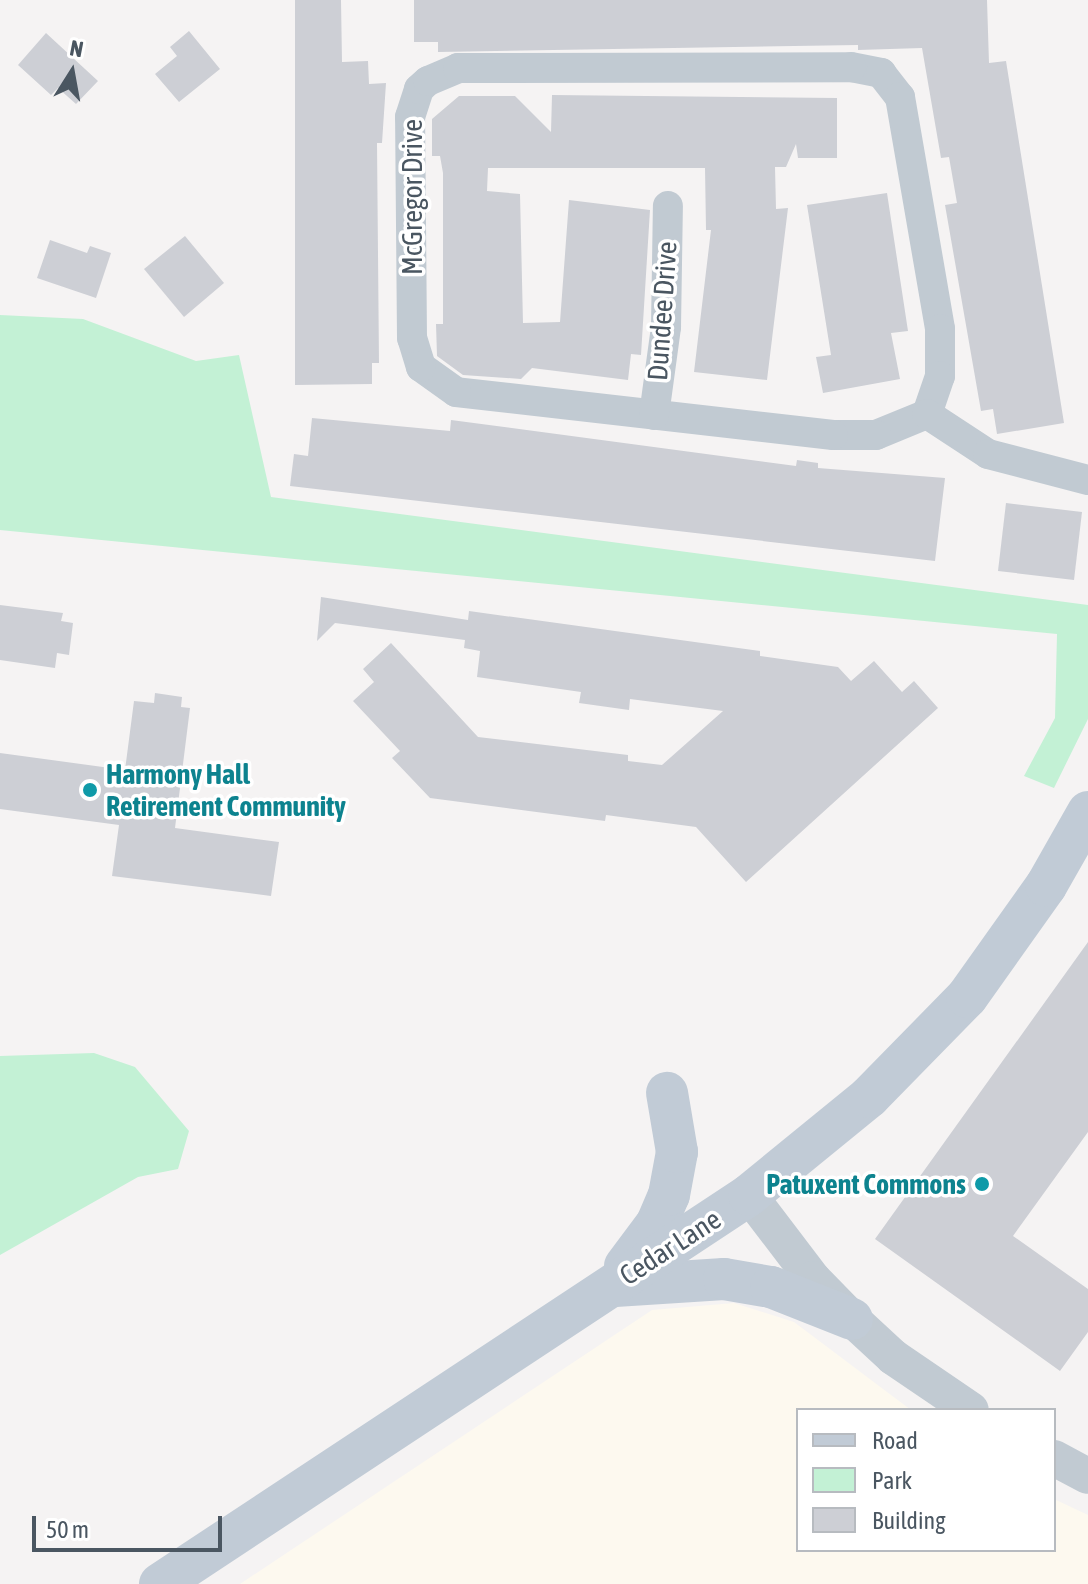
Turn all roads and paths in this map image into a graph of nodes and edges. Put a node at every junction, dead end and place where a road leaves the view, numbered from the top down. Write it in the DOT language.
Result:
graph roads {
  1 [pos="668,206"];
  2 [pos="927,414"];
  3 [pos="654,415"];
  4 [pos="1088,480"];
  5 [pos="1088,812"];
  6 [pos="667,1093"];
  7 [pos="749,1195"];
  8 [pos="610,1286"];
  9 [pos="852,1319"];
  10 [pos="968,1408"];
  11 [pos="1056,1459"];
  12 [pos="1088,1476"];
  13 [pos="160,1584"];
  1 -- 3 [label="street, Dundee Drive"];
  2 -- 3 [label="street, McGregor Drive"];
  2 -- 3 [label="street, McGregor Drive"];
  2 -- 4 [label="street"];
  5 -- 7 [label="main road, Cedar Lane"];
  6 -- 8 [label="main road"];
  7 -- 8 [label="main road, Cedar Lane"];
  7 -- 9 [label="street"];
  8 -- 9 [label="main road"];
  8 -- 13 [label="main road, Cedar Lane"];
  9 -- 10 [label="street"];
  11 -- 12 [label="street"];
}
